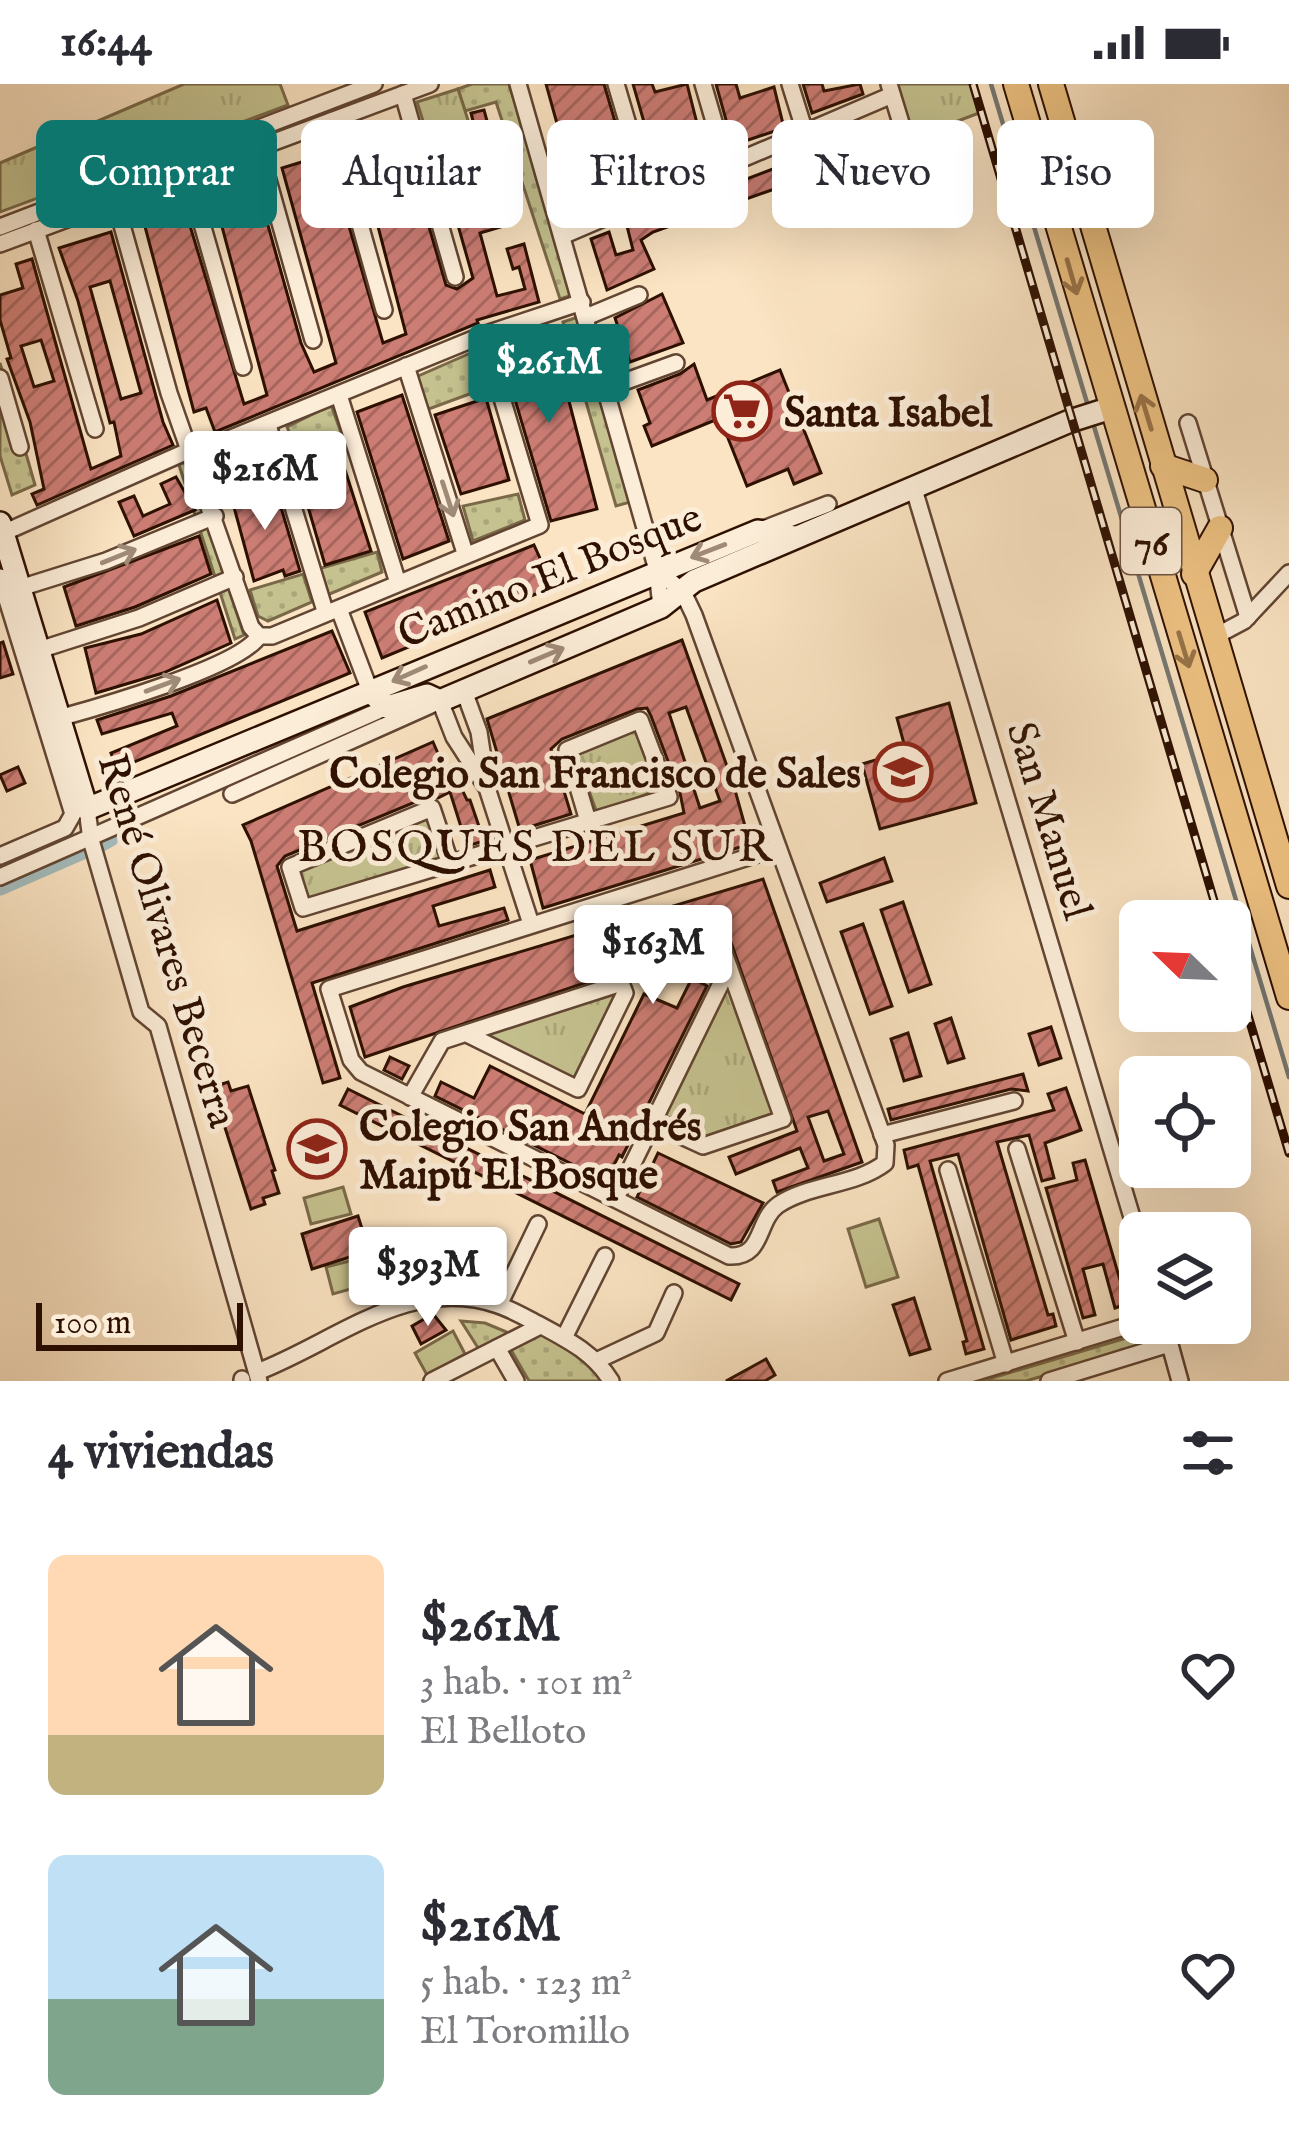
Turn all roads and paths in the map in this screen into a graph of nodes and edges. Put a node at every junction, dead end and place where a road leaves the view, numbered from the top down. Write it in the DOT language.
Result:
graph roads {
  1 [pos="430,84"];
  2 [pos="518,84"];
  3 [pos="616,84"];
  4 [pos="703,84"];
  5 [pos="790,84"];
  6 [pos="1016,84"];
  7 [pos="1051,84"];
  8 [pos="369,85"];
  9 [pos="891,89"];
  10 [pos="403,94"];
  11 [pos="334,120"];
  12 [pos="627,120"];
  13 [pos="714,120"];
  14 [pos="801,120"];
  15 [pos="829,120"];
  16 [pos="900,120"];
  17 [pos="277,124"];
  18 [pos="277,211"];
  19 [pos="36,216"];
  20 [pos="0,227"];
  21 [pos="40,228"];
  22 [pos="123,228"];
  23 [pos="203,228"];
  24 [pos="361,228"];
  25 [pos="581,228"];
  26 [pos="36,230"];
  27 [pos="562,236"];
  28 [pos="0,244"];
  29 [pos="455,277"];
  30 [pos="639,295"];
  31 [pos="384,310"];
  32 [pos="584,310"];
  33 [pos="483,335"];
  34 [pos="314,340"];
  35 [pos="676,363"];
  36 [pos="406,366"];
  37 [pos="243,367"];
  38 [pos="0,378"];
  39 [pos="607,388"];
  40 [pos="339,395"];
  41 [pos="4,409"];
  42 [pos="1096,413"];
  43 [pos="1188,423"];
  44 [pos="268,425"];
  45 [pos="95,429"];
  46 [pos="20,447"];
  47 [pos="191,452"];
  48 [pos="1163,466"];
  49 [pos="1205,480"];
  50 [pos="913,487"];
  51 [pos="828,504"];
  52 [pos="215,516"];
  53 [pos="2,528"];
  54 [pos="1220,528"];
  55 [pos="758,531"];
  56 [pos="795,537"];
  57 [pos="465,553"];
  58 [pos="657,570"];
  59 [pos="1289,573"];
  60 [pos="1194,574"];
  61 [pos="235,577"];
  62 [pos="10,582"];
  63 [pos="398,583"];
  64 [pos="683,592"];
  65 [pos="662,607"];
  66 [pos="332,610"];
  67 [pos="1248,617"];
  68 [pos="259,636"];
  69 [pos="1214,637"];
  70 [pos="39,650"];
  71 [pos="464,691"];
  72 [pos="379,699"];
  73 [pos="440,701"];
  74 [pos="59,718"];
  75 [pos="487,788"];
  76 [pos="232,794"];
  77 [pos="87,809"];
  78 [pos="588,821"];
  79 [pos="91,840"];
  80 [pos="505,846"];
  81 [pos="777,848"];
  82 [pos="0,856"];
  83 [pos="450,862"];
  84 [pos="0,877"];
  85 [pos="1289,886"];
  86 [pos="531,924"];
  87 [pos="716,930"];
  88 [pos="729,967"];
  89 [pos="1289,998"];
  90 [pos="467,1034"];
  91 [pos="410,1097"];
  92 [pos="1014,1101"];
  93 [pos="653,1123"];
  94 [pos="882,1135"];
  95 [pos="1017,1149"];
  96 [pos="948,1170"];
  97 [pos="616,1198"];
  98 [pos="1130,1212"];
  99 [pos="538,1224"];
  100 [pos="605,1256"];
  101 [pos="674,1293"];
  102 [pos="499,1305"];
  103 [pos="540,1326"];
  104 [pos="1119,1329"];
  105 [pos="564,1338"];
  106 [pos="1077,1342"];
  107 [pos="1169,1344"];
  108 [pos="497,1348"];
  109 [pos="596,1361"];
  110 [pos="1006,1364"];
  111 [pos="250,1378"];
  112 [pos="432,1381"];
  113 [pos="516,1381"];
  114 [pos="611,1381"];
  115 [pos="947,1381"];
  116 [pos="1049,1381"];
  117 [pos="1180,1381"];
  1 -- 10 [label="street"];
  2 -- 27 [label="street"];
  3 -- 12 [label="street"];
  4 -- 13 [label="street"];
  5 -- 14 [label="street"];
  6 -- 42 [label="main road, 76, one-way"];
  48 -- 7 [label="main road, 76, one-way"];
  8 -- 17 [label="street"];
  9 -- 15 [label="street"];
  9 -- 16 [label="street"];
  10 -- 11 [label="street"];
  10 -- 29 [label="street"];
  18 -- 34 [label="street"];
  19 -- 20 [label="street"];
  21 -- 26 [label="street"];
  22 -- 47 [label="street"];
  23 -- 37 [label="street"];
  24 -- 31 [label="street"];
  25 -- 27 [label="street"];
  26 -- 28 [label="street"];
  26 -- 45 [label="street"];
  27 -- 32 [label="street"];
  30 -- 32 [label="street"];
  32 -- 33 [label="street"];
  32 -- 39 [label="street"];
  33 -- 36 [label="street"];
  33 -- 57 [label="street"];
  35 -- 39 [label="street"];
  36 -- 40 [label="street"];
  36 -- 57 [label="street, one-way"];
  38 -- 41 [label="street"];
  39 -- 58 [label="street"];
  40 -- 44 [label="street"];
  40 -- 63 [label="street"];
  41 -- 46 [label="street"];
  42 -- 50 [label="street, Camino El Bosque"];
  42 -- 89 [label="main road, 76, one-way"];
  43 -- 49 [label="street"];
  44 -- 47 [label="street"];
  44 -- 66 [label="street"];
  47 -- 52 [label="street"];
  47 -- 53 [label="street"];
  48 -- 49 [label="main road"];
  48 -- 60 [label="main road, 76"];
  49 -- 54 [label="street"];
  50 -- 56 [label="street, Camino El Bosque"];
  50 -- 98 [label="street, San Manuel"];
  51 -- 55 [label="street, Camino El Bosque"];
  52 -- 61 [label="street"];
  62 -- 52 [label="street, one-way"];
  53 -- 62 [label="street, René Olivares Becerra"];
  54 -- 60 [label="main road"];
  54 -- 67 [label="street"];
  55 -- 56 [label="street, Camino El Bosque"];
  55 -- 58 [label="street, Camino El Bosque, one-way"];
  56 -- 64 [label="street, Camino El Bosque"];
  57 -- 63 [label="street"];
  58 -- 64 [label="street"];
  58 -- 65 [label="street"];
  58 -- 72 [label="street, Camino El Bosque, one-way"];
  59 -- 67 [label="street"];
  60 -- 69 [label="main road, 76"];
  61 -- 68 [label="street"];
  61 -- 70 [label="street"];
  62 -- 70 [label="street, René Olivares Becerra"];
  62 -- 82 [label="street, René Olivares Becerra"];
  63 -- 66 [label="street"];
  64 -- 65 [label="street, Camino El Bosque"];
  64 -- 81 [label="street"];
  71 -- 65 [label="street, Camino El Bosque, one-way"];
  66 -- 68 [label="street"];
  66 -- 72 [label="street"];
  67 -- 69 [label="street"];
  74 -- 68 [label="street, one-way"];
  69 -- 85 [label="main road, 76"];
  70 -- 74 [label="street, René Olivares Becerra"];
  71 -- 73 [label="street, Camino El Bosque"];
  71 -- 75 [label="street"];
  72 -- 73 [label="street, Camino El Bosque"];
  72 -- 77 [label="street, Camino El Bosque"];
  72 -- 79 [label="street, Camino El Bosque"];
  73 -- 75 [label="street"];
  73 -- 76 [label="street, Camino El Bosque"];
  74 -- 77 [label="street, René Olivares Becerra"];
  75 -- 80 [label="street"];
  77 -- 79 [label="street, René Olivares Becerra"];
  78 -- 78 [label="street"];
  78 -- 80 [label="street"];
  79 -- 84 [label="street, Camino El Bosque"];
  79 -- 111 [label="street, René Olivares Becerra"];
  80 -- 83 [label="street"];
  80 -- 86 [label="street"];
  81 -- 86 [label="street"];
  81 -- 94 [label="street"];
  83 -- 83 [label="street"];
  86 -- 91 [label="street"];
  87 -- 88 [label="street"];
  88 -- 93 [label="street"];
  88 -- 93 [label="street"];
  90 -- 90 [label="street"];
  90 -- 91 [label="street"];
  91 -- 97 [label="street"];
  92 -- 94 [label="street"];
  93 -- 97 [label="street"];
  94 -- 97 [label="street"];
  95 -- 106 [label="street"];
  96 -- 110 [label="street"];
  99 -- 102 [label="street"];
  100 -- 105 [label="street"];
  101 -- 109 [label="street"];
  102 -- 103 [label="street"];
  102 -- 111 [label="street"];
  103 -- 105 [label="street"];
  103 -- 108 [label="street"];
  104 -- 106 [label="street"];
  105 -- 109 [label="street"];
  106 -- 110 [label="street"];
  107 -- 116 [label="street"];
  107 -- 117 [label="street"];
  108 -- 112 [label="street"];
  108 -- 113 [label="street"];
  109 -- 114 [label="street"];
  110 -- 115 [label="street"];
}
